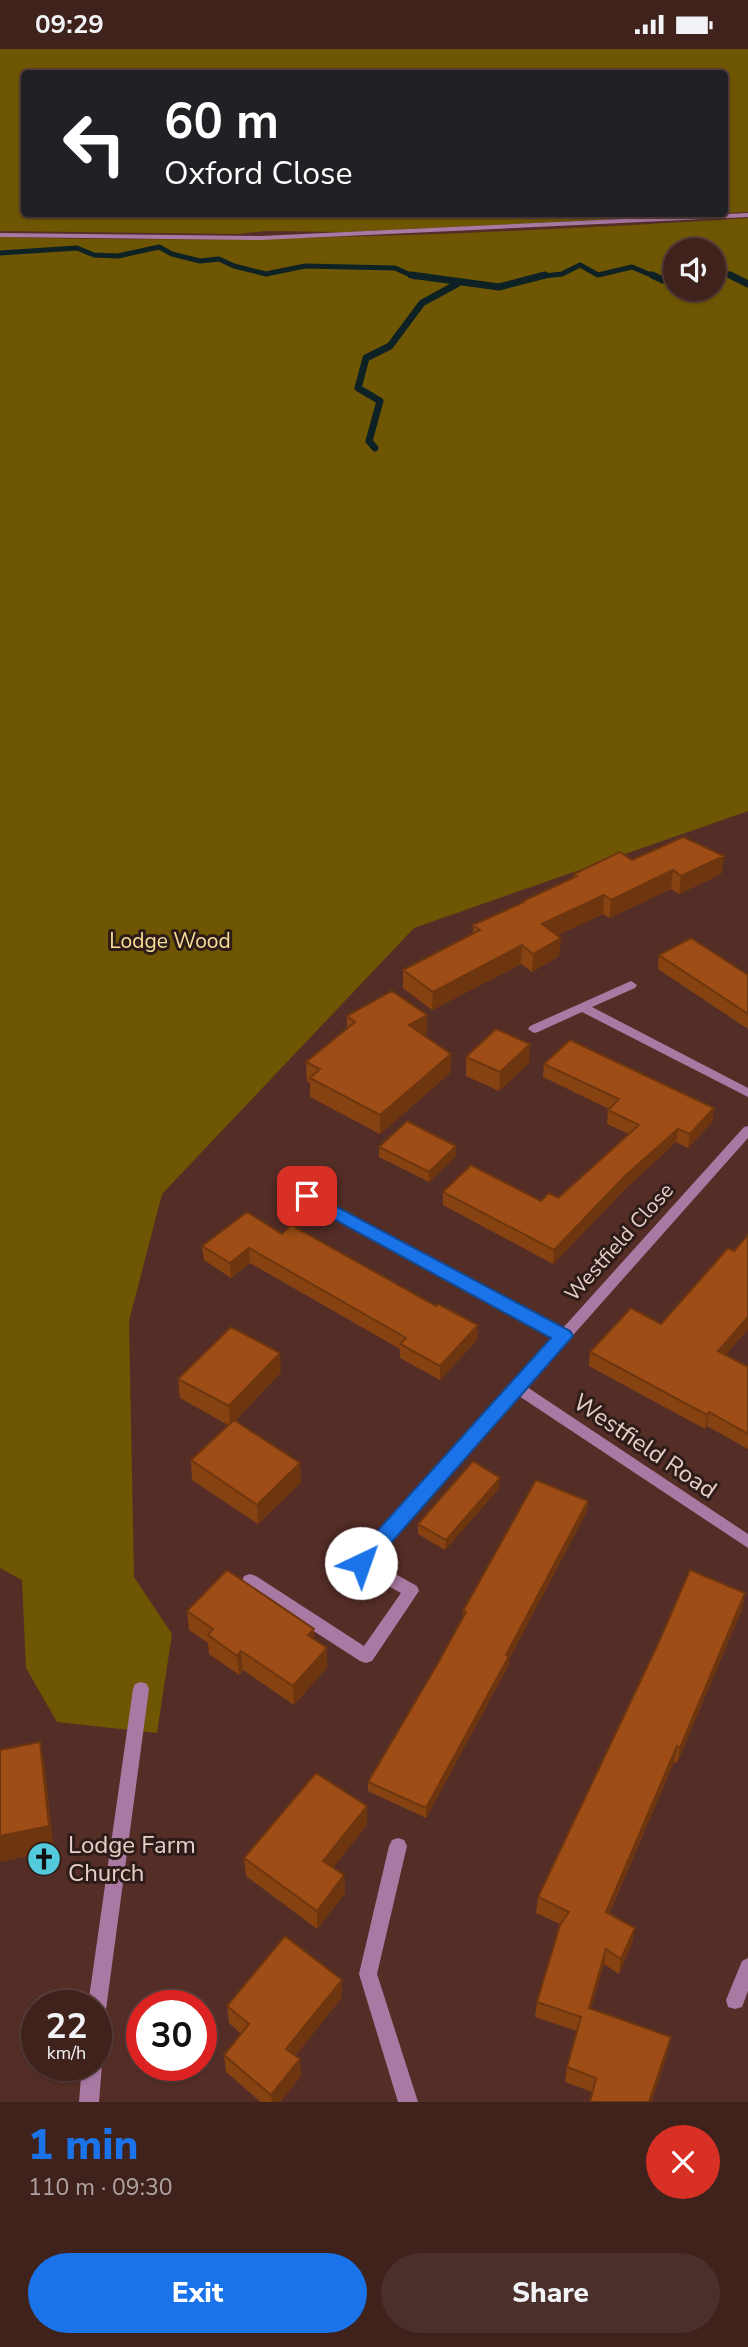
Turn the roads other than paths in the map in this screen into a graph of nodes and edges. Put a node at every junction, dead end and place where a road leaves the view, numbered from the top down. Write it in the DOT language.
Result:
graph roads {
  1 [pos="748,215"];
  2 [pos="728,216"];
  3 [pos="706,217"];
  4 [pos="0,235"];
  5 [pos="631,985"];
  6 [pos="583,1007"];
  7 [pos="534,1029"];
  8 [pos="748,1093"];
  9 [pos="748,1130"];
  10 [pos="307,1196"];
  11 [pos="564,1336"];
  12 [pos="517,1388"];
  13 [pos="748,1542"];
  14 [pos="250,1581"];
  15 [pos="141,1689"];
  16 [pos="398,1846"];
  17 [pos="748,1967"];
  18 [pos="100,1990"];
  19 [pos="735,2000"];
  20 [pos="91,2081"];
  21 [pos="89,2102"];
  22 [pos="408,2102"];
  1 -- 2 [label="street"];
  3 -- 4 [label="street"];
  5 -- 6 [label="street"];
  6 -- 7 [label="street"];
  6 -- 8 [label="street"];
  9 -- 11 [label="street, Westfield Close"];
  10 -- 11 [label="street"];
  11 -- 12 [label="street, Westfield Close"];
  12 -- 13 [label="street, Westfield Road"];
  12 -- 14 [label="street, Westfield Close"];
  15 -- 18 [label="street"];
  16 -- 22 [label="street"];
  17 -- 19 [label="street"];
  20 -- 21 [label="street"];
}
